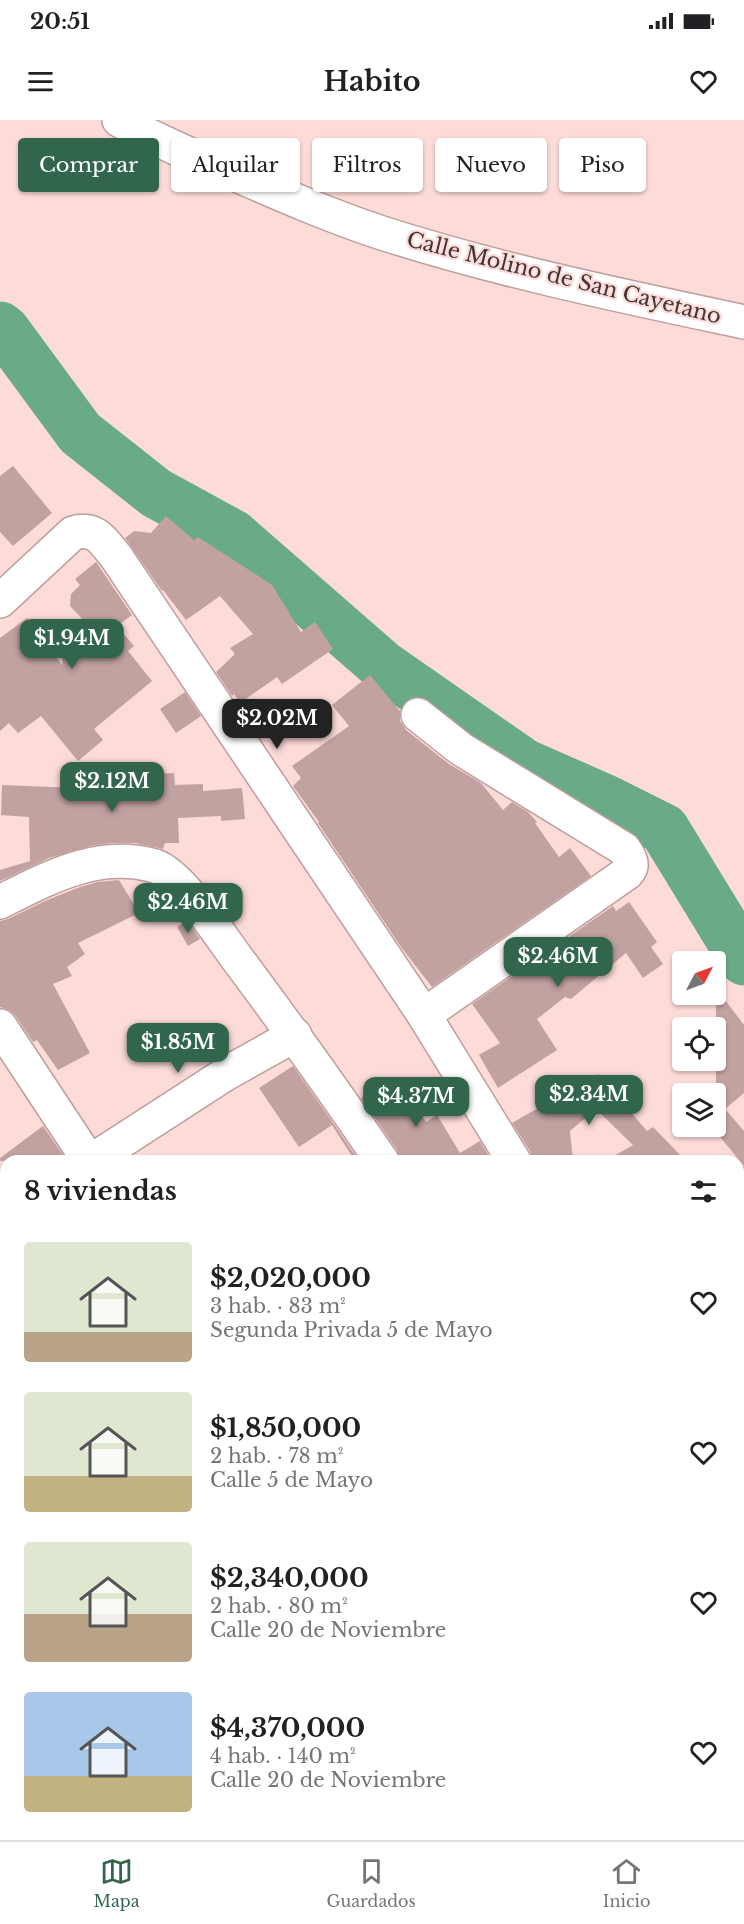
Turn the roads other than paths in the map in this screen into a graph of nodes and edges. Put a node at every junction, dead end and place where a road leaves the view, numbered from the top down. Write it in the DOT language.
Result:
graph roads {
  1 [pos="119,120"];
  2 [pos="744,322"];
  3 [pos="0,601"];
  4 [pos="418,715"];
  5 [pos="0,902"];
  6 [pos="424,1015"];
  7 [pos="1,1028"];
  8 [pos="295,1035"];
  9 [pos="86,1155"];
  10 [pos="99,1155"];
  11 [pos="378,1155"];
  12 [pos="510,1155"];
  1 -- 2 [label="street, Calle Molino de San Cayetano"];
  3 -- 6 [label="street"];
  4 -- 6 [label="street"];
  5 -- 8 [label="street"];
  6 -- 12 [label="street"];
  7 -- 9 [label="street"];
  8 -- 10 [label="street"];
  8 -- 11 [label="street"];
}
